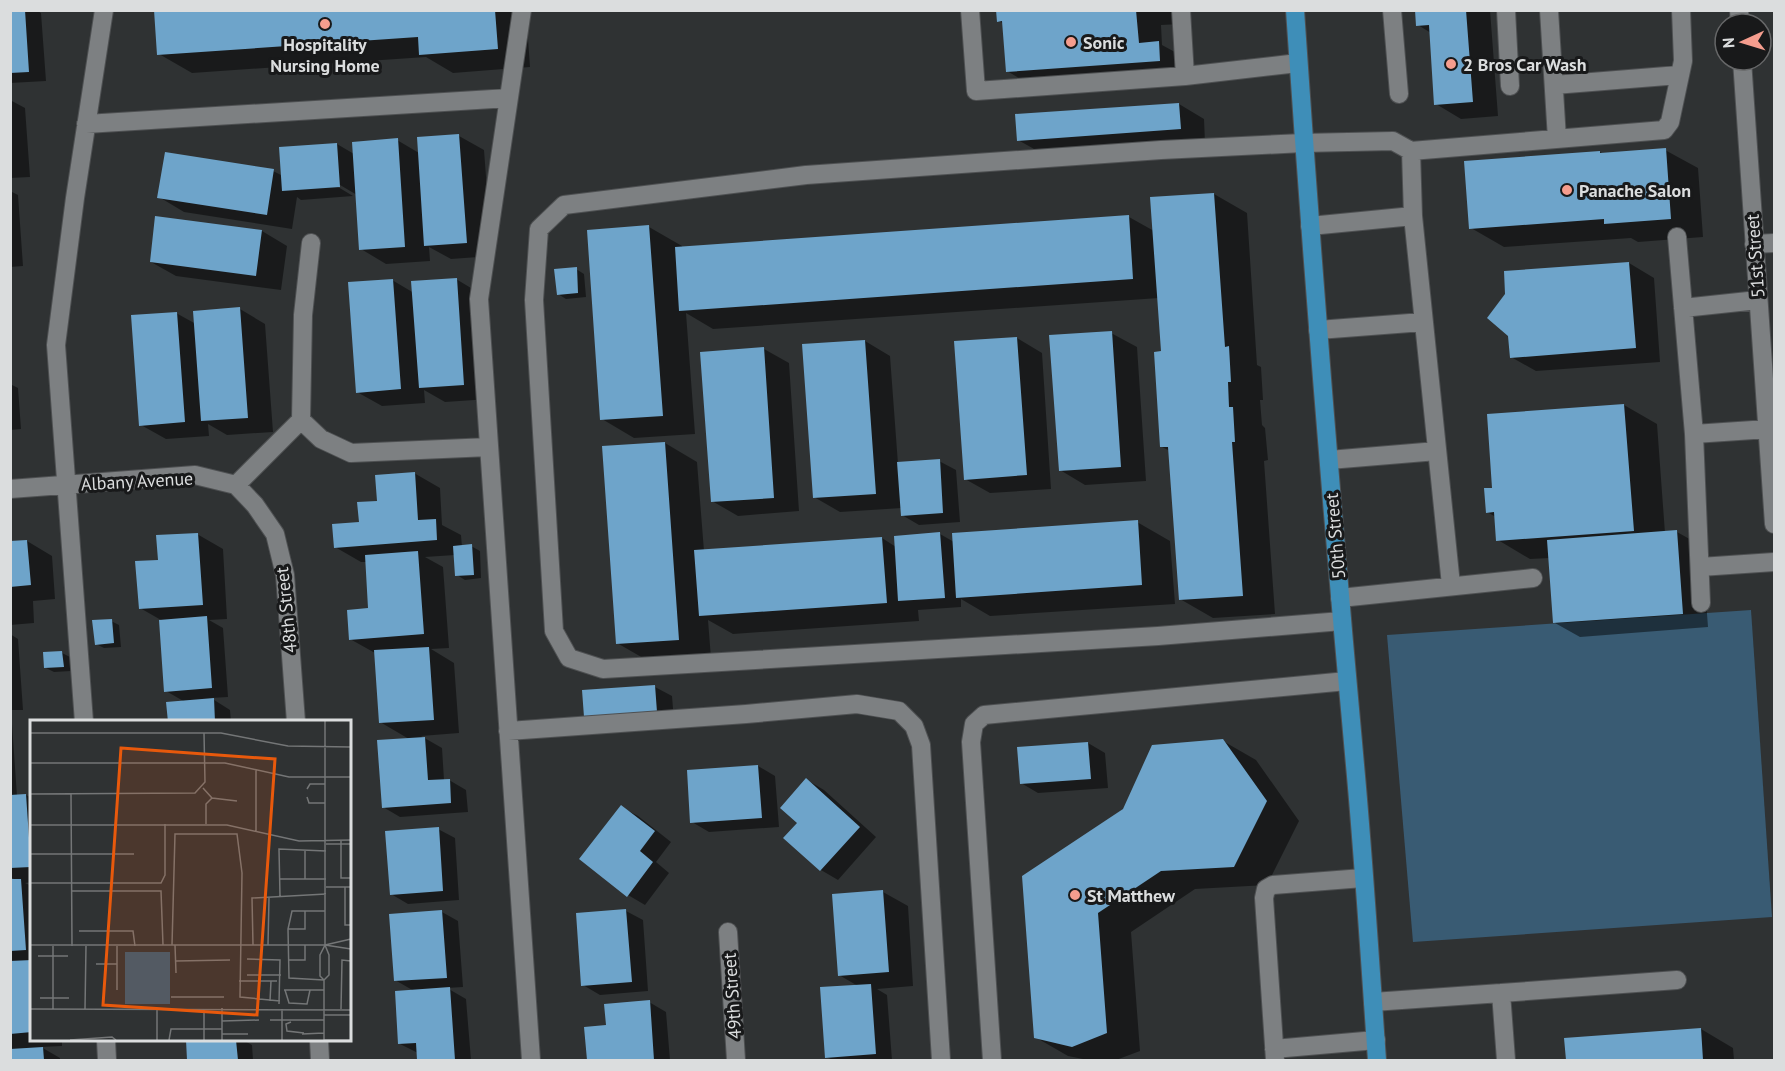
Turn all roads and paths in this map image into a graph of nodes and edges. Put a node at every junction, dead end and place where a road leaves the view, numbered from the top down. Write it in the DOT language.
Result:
graph roads {
  1 [pos="104,10"];
  2 [pos="522,10"];
  3 [pos="970,10"];
  4 [pos="1181,10"];
  5 [pos="1295,10"];
  6 [pos="1392,10"];
  7 [pos="1506,10"];
  8 [pos="1549,10"];
  9 [pos="1681,10"];
  10 [pos="1298,63"];
  11 [pos="1743,72"];
  12 [pos="1679,75"];
  13 [pos="1185,76"];
  14 [pos="1554,85"];
  15 [pos="1510,86"];
  16 [pos="1399,94"];
  17 [pos="509,98"];
  18 [pos="86,124"];
  19 [pos="1557,139"];
  20 [pos="1304,143"];
  21 [pos="1411,151"];
  22 [pos="1413,216"];
  23 [pos="1310,226"];
  24 [pos="1677,237"];
  25 [pos="311,243"];
  26 [pos="1774,243"];
  27 [pos="1754,244"];
  28 [pos="1758,300"];
  29 [pos="1683,308"];
  30 [pos="1424,322"];
  31 [pos="1318,330"];
  32 [pos="1769,370"];
  33 [pos="301,420"];
  34 [pos="1767,429"];
  35 [pos="1694,434"];
  36 [pos="489,447"];
  37 [pos="1437,451"];
  38 [pos="1329,460"];
  39 [pos="67,484"];
  40 [pos="237,486"];
  41 [pos="10,489"];
  42 [pos="1774,524"];
  43 [pos="1774,562"];
  44 [pos="1700,567"];
  45 [pos="1533,578"];
  46 [pos="1451,585"];
  47 [pos="1340,598"];
  48 [pos="1701,603"];
  49 [pos="1342,621"];
  50 [pos="1347,681"];
  51 [pos="84,720"];
  52 [pos="296,720"];
  53 [pos="508,730"];
  54 [pos="1363,878"];
  55 [pos="728,932"];
  56 [pos="1677,980"];
  57 [pos="1501,993"];
  58 [pos="1373,1002"];
  59 [pos="1376,1040"];
  60 [pos="106,1041"];
  61 [pos="319,1041"];
  62 [pos="1275,1055"];
  63 [pos="107,1060"];
  64 [pos="320,1060"];
  65 [pos="531,1060"];
  66 [pos="736,1060"];
  67 [pos="941,1060"];
  68 [pos="992,1060"];
  69 [pos="1377,1060"];
  70 [pos="1506,1060"];
  1 -- 18 [label="street"];
  2 -- 17 [label="street"];
  3 -- 13 [label="street"];
  4 -- 13 [label="street"];
  5 -- 10 [label="main road, 50th Street"];
  6 -- 16 [label="street"];
  7 -- 15 [label="street"];
  8 -- 14 [label="street"];
  9 -- 12 [label="street"];
  10 -- 13 [label="street"];
  10 -- 20 [label="main road, 50th Street"];
  11 -- 27 [label="street, 51st Street"];
  12 -- 14 [label="street"];
  12 -- 19 [label="street"];
  14 -- 19 [label="street"];
  17 -- 18 [label="street"];
  17 -- 36 [label="street"];
  18 -- 39 [label="street"];
  19 -- 21 [label="street"];
  20 -- 21 [label="street"];
  20 -- 23 [label="main road, 50th Street"];
  20 -- 49 [label="street"];
  21 -- 22 [label="street"];
  22 -- 23 [label="street"];
  22 -- 30 [label="street"];
  23 -- 31 [label="main road, 50th Street"];
  24 -- 29 [label="street"];
  25 -- 33 [label="street"];
  26 -- 27 [label="street"];
  27 -- 28 [label="street, 51st Street"];
  28 -- 29 [label="street"];
  28 -- 32 [label="street, 51st Street"];
  29 -- 35 [label="street"];
  30 -- 31 [label="street"];
  30 -- 37 [label="street"];
  31 -- 38 [label="main road, 50th Street"];
  32 -- 34 [label="street, 51st Street"];
  33 -- 36 [label="street"];
  33 -- 40 [label="street"];
  34 -- 35 [label="street"];
  34 -- 42 [label="street, 51st Street"];
  35 -- 44 [label="street"];
  36 -- 53 [label="street"];
  37 -- 38 [label="street"];
  37 -- 46 [label="street"];
  38 -- 47 [label="main road, 50th Street"];
  39 -- 40 [label="street, Albany Avenue"];
  39 -- 41 [label="street, Albany Avenue"];
  39 -- 51 [label="street"];
  40 -- 52 [label="street, 48th Street"];
  43 -- 44 [label="street"];
  44 -- 48 [label="street"];
  45 -- 46 [label="street"];
  46 -- 47 [label="street"];
  47 -- 49 [label="main road, 50th Street"];
  49 -- 50 [label="main road, 50th Street"];
  50 -- 54 [label="main road, 50th Street"];
  50 -- 68 [label="street"];
  53 -- 65 [label="street"];
  53 -- 67 [label="street"];
  54 -- 58 [label="main road, 50th Street"];
  54 -- 62 [label="street"];
  55 -- 66 [label="street, 49th Street"];
  56 -- 57 [label="street"];
  57 -- 58 [label="street"];
  57 -- 70 [label="street"];
  58 -- 59 [label="main road, 50th Street"];
  59 -- 62 [label="street"];
  59 -- 69 [label="main road, 50th Street"];
  60 -- 63 [label="street"];
  61 -- 64 [label="street"];
}
